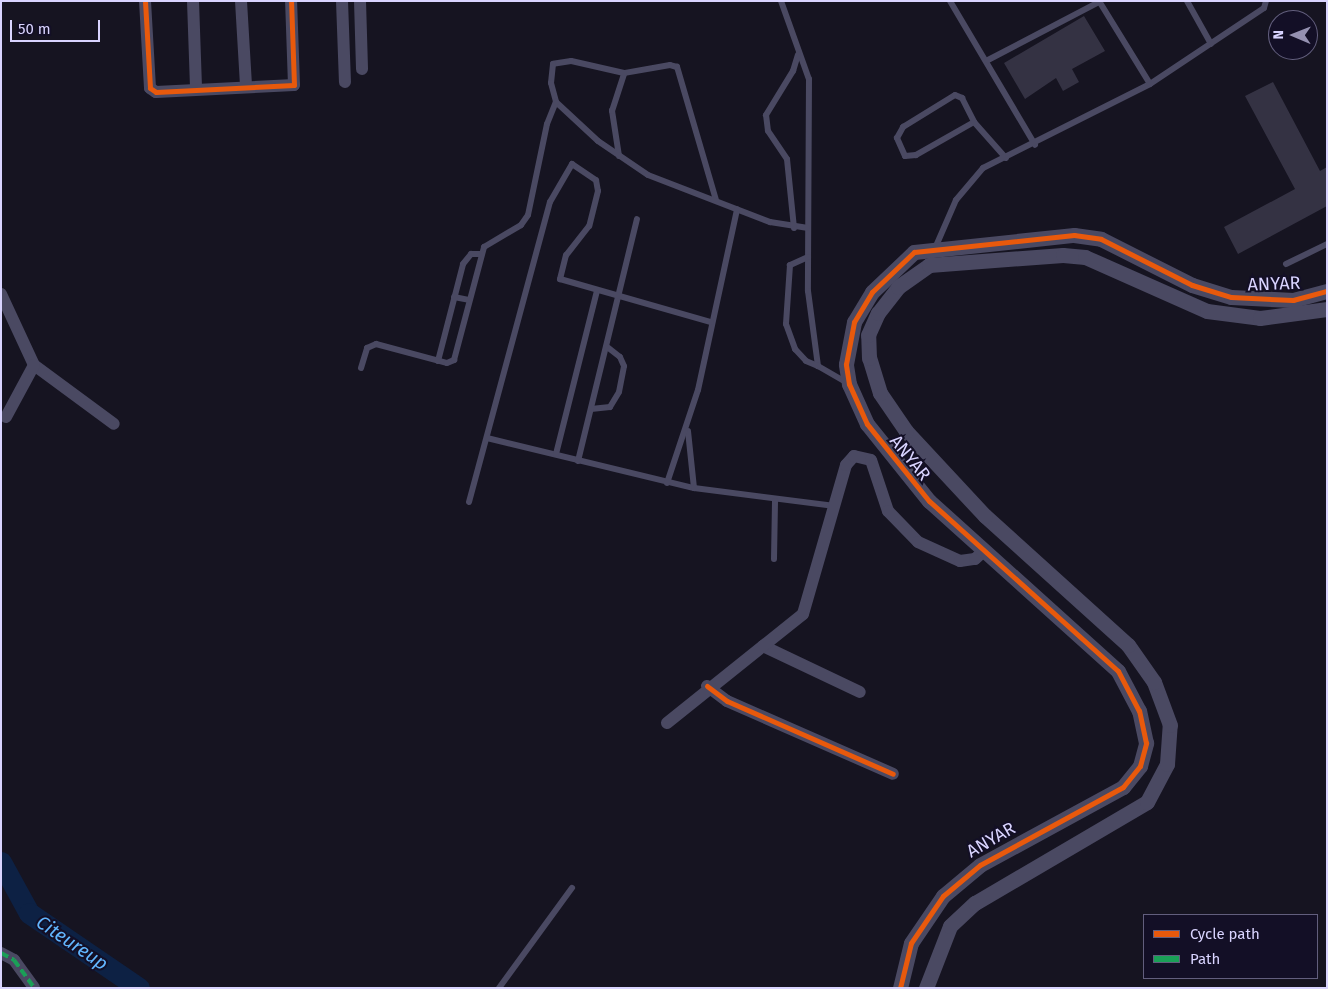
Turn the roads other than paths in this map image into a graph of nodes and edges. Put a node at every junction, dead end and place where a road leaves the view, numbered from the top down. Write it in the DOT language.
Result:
graph roads {
  1 [pos="145,1"];
  2 [pos="193,1"];
  3 [pos="242,1"];
  4 [pos="290,1"];
  5 [pos="342,1"];
  6 [pos="360,1"];
  7 [pos="781,1"];
  8 [pos="950,1"];
  9 [pos="1188,1"];
  10 [pos="1266,1"];
  11 [pos="1099,2"];
  12 [pos="1211,44"];
  13 [pos="798,55"];
  14 [pos="988,60"];
  15 [pos="362,70"];
  16 [pos="624,73"];
  17 [pos="345,82"];
  18 [pos="1150,84"];
  19 [pos="246,86"];
  20 [pos="196,89"];
  21 [pos="556,102"];
  22 [pos="974,122"];
  23 [pos="1035,145"];
  24 [pos="619,156"];
  25 [pos="1006,158"];
  26 [pos="716,200"];
  27 [pos="737,209"];
  28 [pos="637,219"];
  29 [pos="794,228"];
  30 [pos="807,228"];
  31 [pos="1327,244"];
  32 [pos="936,246"];
  33 [pos="1122,249"];
  34 [pos="914,252"];
  35 [pos="480,254"];
  36 [pos="808,256"];
  37 [pos="1286,264"];
  38 [pos="921,269"];
  39 [pos="1115,269"];
  40 [pos="597,291"];
  41 [pos="1327,291"];
  42 [pos="1,294"];
  43 [pos="454,297"];
  44 [pos="620,297"];
  45 [pos="469,300"];
  46 [pos="1327,309"];
  47 [pos="711,322"];
  48 [pos="607,347"];
  49 [pos="438,361"];
  50 [pos="34,365"];
  51 [pos="818,366"];
  52 [pos="361,368"];
  53 [pos="849,384"];
  54 [pos="591,409"];
  55 [pos="6,417"];
  56 [pos="114,424"];
  57 [pos="688,427"];
  58 [pos="487,438"];
  59 [pos="556,454"];
  60 [pos="578,461"];
  61 [pos="668,483"];
  62 [pos="694,488"];
  63 [pos="775,501"];
  64 [pos="469,502"];
  65 [pos="835,506"];
  66 [pos="985,516"];
  67 [pos="968,534"];
  68 [pos="985,550"];
  69 [pos="774,559"];
  70 [pos="763,646"];
  71 [pos="707,686"];
  72 [pos="860,692"];
  73 [pos="667,723"];
  74 [pos="893,774"];
  75 [pos="572,888"];
  76 [pos="1,953"];
  77 [pos="34,988"];
  78 [pos="499,988"];
  79 [pos="900,988"];
  80 [pos="926,988"];
  1 -- 20 [label="street"];
  2 -- 20 [label="street"];
  3 -- 19 [label="street"];
  4 -- 19 [label="street"];
  5 -- 17 [label="street"];
  6 -- 15 [label="street"];
  7 -- 13 [label="lane"];
  8 -- 14 [label="lane"];
  9 -- 12 [label="lane"];
  10 -- 12 [label="lane"];
  11 -- 14 [label="lane"];
  11 -- 18 [label="lane"];
  12 -- 18 [label="lane"];
  13 -- 29 [label="lane"];
  13 -- 30 [label="lane"];
  14 -- 23 [label="lane"];
  16 -- 21 [label="lane"];
  16 -- 24 [label="lane"];
  16 -- 26 [label="lane"];
  18 -- 23 [label="lane"];
  19 -- 20 [label="street"];
  21 -- 24 [label="lane"];
  21 -- 35 [label="lane"];
  22 -- 22 [label="lane"];
  22 -- 25 [label="lane"];
  23 -- 25 [label="lane"];
  24 -- 26 [label="lane"];
  25 -- 32 [label="lane"];
  26 -- 27 [label="lane"];
  27 -- 29 [label="lane"];
  27 -- 47 [label="lane"];
  28 -- 44 [label="lane"];
  29 -- 30 [label="lane"];
  30 -- 36 [label="lane"];
  31 -- 37 [label="lane"];
  32 -- 33 [label="street, ANYAR"];
  32 -- 34 [label="street, ANYAR"];
  33 -- 39 [label="street"];
  33 -- 41 [label="street, ANYAR"];
  34 -- 38 [label="street"];
  34 -- 53 [label="street, ANYAR"];
  35 -- 43 [label="lane"];
  35 -- 45 [label="lane"];
  36 -- 51 [label="lane"];
  36 -- 51 [label="lane"];
  38 -- 39 [label="street, ANYAR"];
  38 -- 66 [label="street, ANYAR"];
  39 -- 46 [label="street, ANYAR"];
  40 -- 44 [label="lane"];
  40 -- 58 [label="lane"];
  40 -- 59 [label="lane"];
  42 -- 50 [label="street"];
  43 -- 45 [label="lane"];
  43 -- 49 [label="lane"];
  44 -- 47 [label="lane"];
  44 -- 48 [label="lane"];
  45 -- 49 [label="lane"];
  47 -- 57 [label="lane"];
  48 -- 54 [label="lane"];
  48 -- 54 [label="lane"];
  49 -- 52 [label="lane"];
  50 -- 55 [label="street"];
  50 -- 56 [label="street"];
  51 -- 53 [label="lane"];
  53 -- 67 [label="street, ANYAR"];
  54 -- 60 [label="lane"];
  57 -- 61 [label="lane"];
  57 -- 62 [label="lane"];
  58 -- 59 [label="lane"];
  58 -- 64 [label="lane"];
  59 -- 60 [label="lane"];
  60 -- 61 [label="lane"];
  61 -- 62 [label="lane"];
  62 -- 63 [label="lane"];
  63 -- 65 [label="lane"];
  63 -- 69 [label="lane"];
  65 -- 68 [label="street"];
  65 -- 70 [label="street"];
  66 -- 67 [label="street"];
  66 -- 80 [label="street, ANYAR"];
  67 -- 68 [label="street, ANYAR"];
  68 -- 79 [label="street, ANYAR"];
  70 -- 71 [label="street"];
  70 -- 72 [label="street"];
  71 -- 73 [label="street"];
  71 -- 74 [label="street"];
  75 -- 78 [label="lane"];
  76 -- 77 [label="street"];
}
